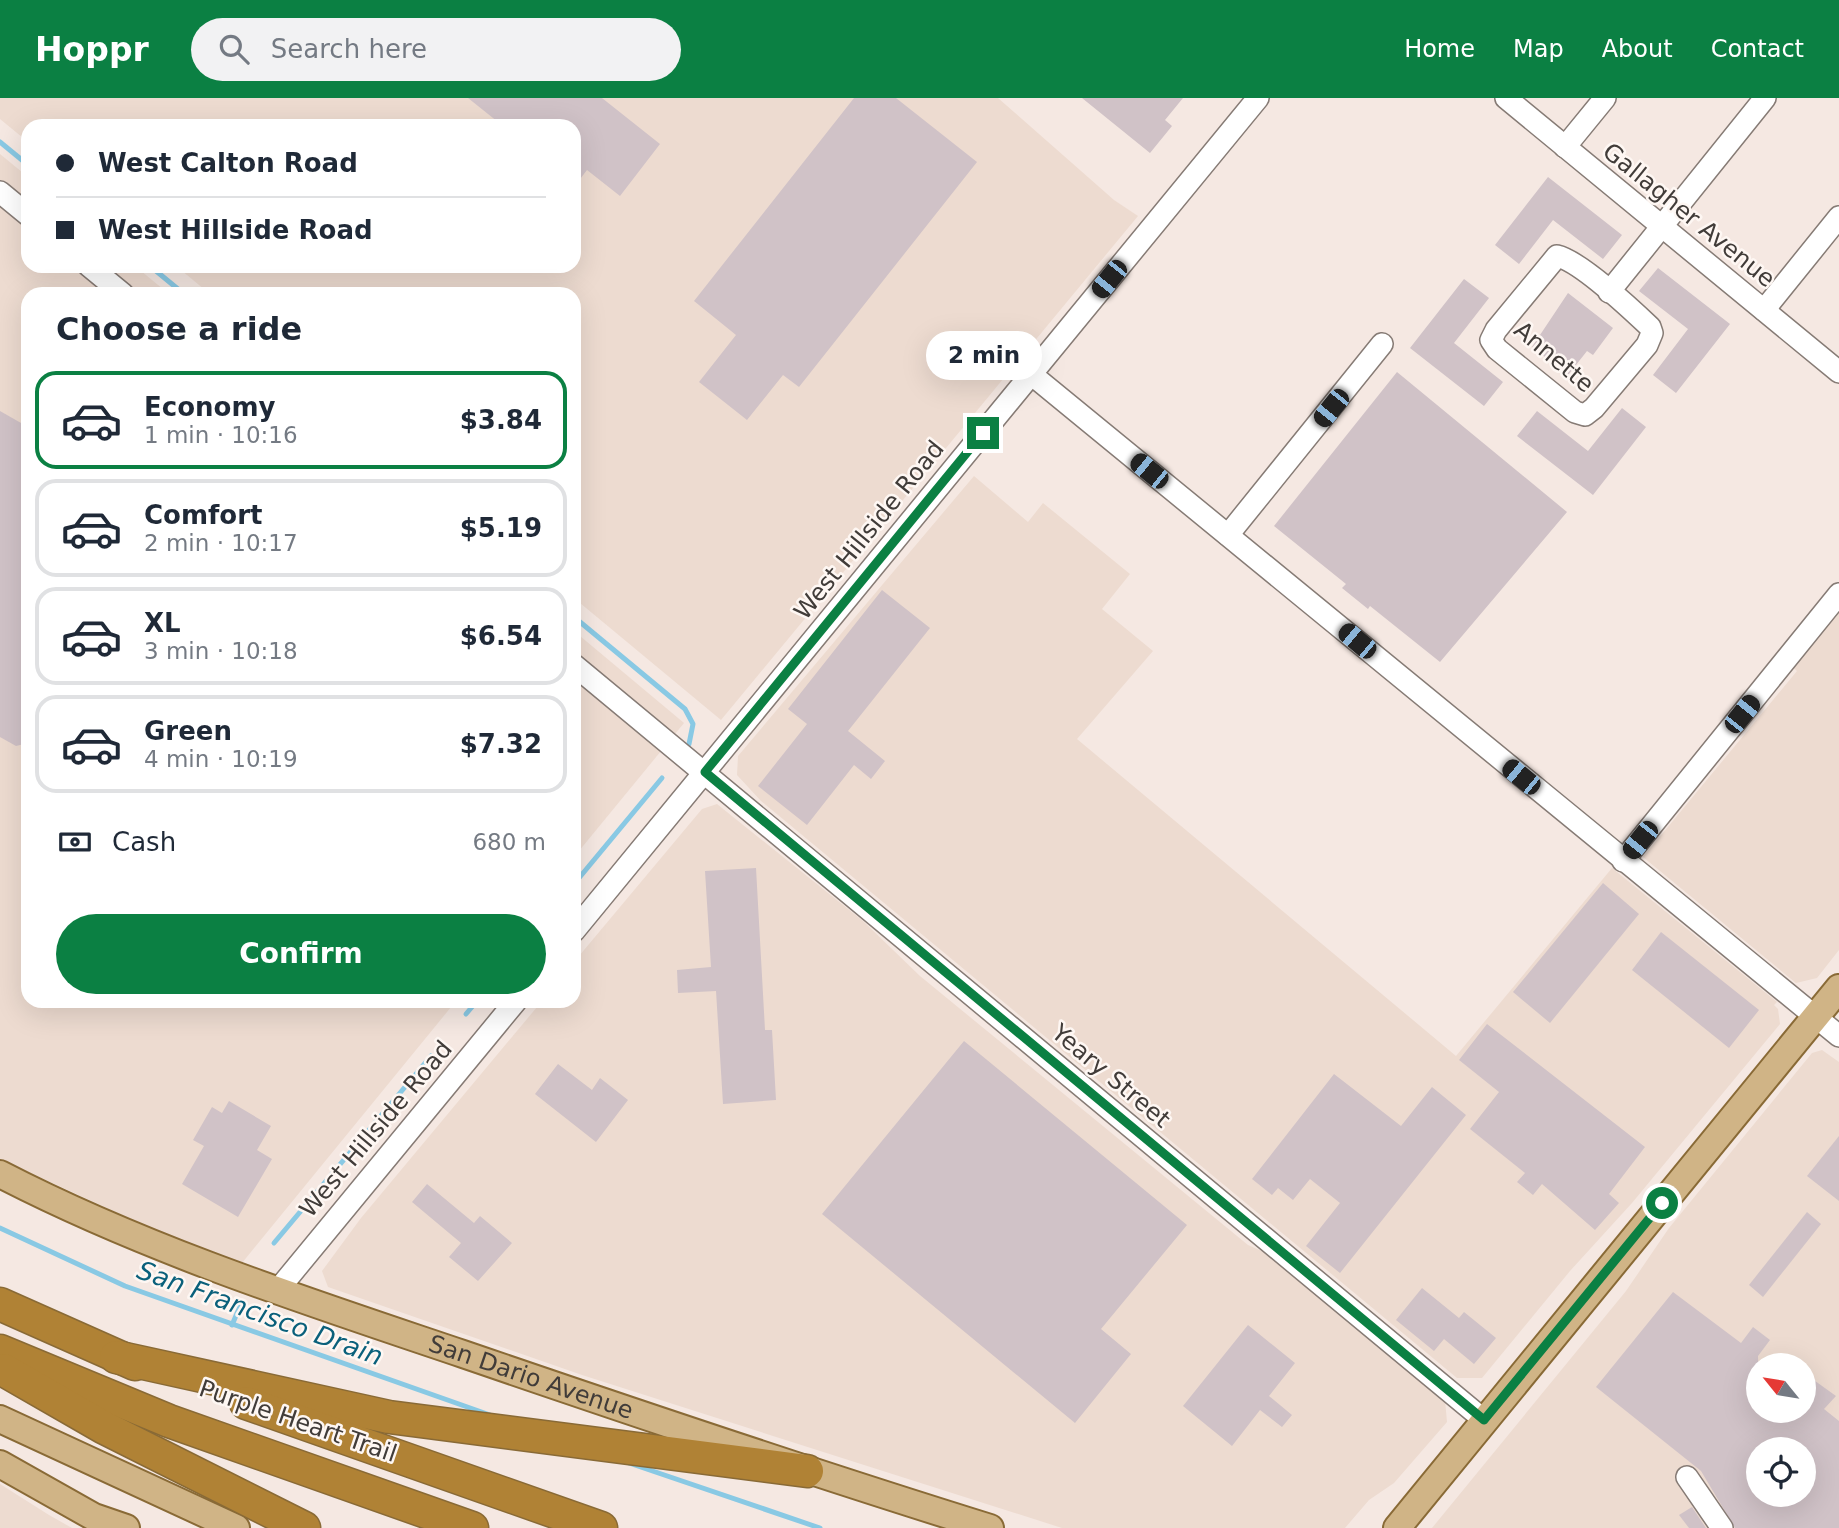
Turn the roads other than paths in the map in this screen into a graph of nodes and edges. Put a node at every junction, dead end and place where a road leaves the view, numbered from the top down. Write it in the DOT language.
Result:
graph roads {
  1 [pos="1258,98"];
  2 [pos="1506,98"];
  3 [pos="1605,98"];
  4 [pos="1765,98"];
  5 [pos="1565,146"];
  6 [pos="0,192"];
  7 [pos="21,209"];
  8 [pos="1839,217"];
  9 [pos="1661,225"];
  10 [pos="98,273"];
  11 [pos="114,287"];
  12 [pos="1609,292"];
  13 [pos="1764,310"];
  14 [pos="1382,344"];
  15 [pos="1839,372"];
  16 [pos="1031,374"];
  17 [pos="1228,535"];
  18 [pos="1839,594"];
  19 [pos="581,670"];
  20 [pos="705,772"];
  21 [pos="1623,861"];
  22 [pos="581,923"];
  23 [pos="1839,988"];
  24 [pos="510,1008"];
  25 [pos="1815,1016"];
  26 [pos="1839,1036"];
  27 [pos="0,1174"];
  28 [pos="277,1291"];
  29 [pos="0,1304"];
  30 [pos="0,1350"];
  31 [pos="116,1357"];
  32 [pos="0,1368"];
  33 [pos="0,1419"];
  34 [pos="1484,1420"];
  35 [pos="0,1464"];
  36 [pos="807,1471"];
  37 [pos="1687,1476"];
  38 [pos="126,1528"];
  39 [pos="236,1528"];
  40 [pos="304,1528"];
  41 [pos="472,1528"];
  42 [pos="601,1528"];
  43 [pos="990,1528"];
  44 [pos="1397,1528"];
  45 [pos="1722,1528"];
  1 -- 16 [label="street, West Hillside Road"];
  2 -- 5 [label="street, Gallagher Avenue"];
  3 -- 5 [label="street"];
  4 -- 9 [label="street"];
  5 -- 9 [label="street, Gallagher Avenue"];
  6 -- 7 [label="street"];
  8 -- 13 [label="street"];
  9 -- 12 [label="street"];
  9 -- 13 [label="street, Gallagher Avenue"];
  10 -- 11 [label="street"];
  12 -- 12 [label="street, Annette"];
  13 -- 15 [label="street, Gallagher Avenue"];
  14 -- 17 [label="street"];
  16 -- 17 [label="street"];
  16 -- 20 [label="street, West Hillside Road"];
  17 -- 21 [label="street"];
  18 -- 21 [label="street"];
  19 -- 20 [label="street, Yeary Street"];
  20 -- 22 [label="street, West Hillside Road"];
  20 -- 34 [label="street, Yeary Street"];
  21 -- 25 [label="street"];
  23 -- 25 [label="main road"];
  24 -- 28 [label="street, West Hillside Road"];
  25 -- 26 [label="street"];
  25 -- 34 [label="main road"];
  27 -- 28 [label="main road, San Dario Avenue"];
  28 -- 36 [label="main road, San Dario Avenue"];
  29 -- 31 [label="highway, Purple Heart Trail"];
  30 -- 41 [label="highway, Purple Heart Trail"];
  31 -- 36 [label="highway"];
  31 -- 42 [label="highway, Purple Heart Trail"];
  32 -- 40 [label="highway"];
  33 -- 39 [label="main road"];
  34 -- 44 [label="main road"];
  35 -- 38 [label="main road"];
  36 -- 43 [label="main road, San Dario Avenue"];
  37 -- 45 [label="street"];
}
